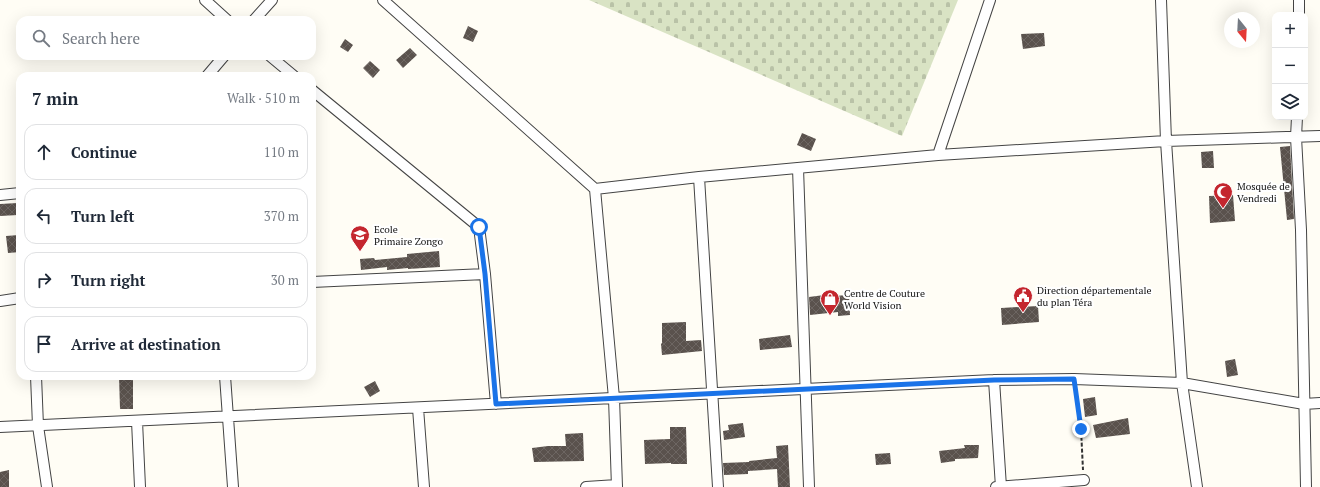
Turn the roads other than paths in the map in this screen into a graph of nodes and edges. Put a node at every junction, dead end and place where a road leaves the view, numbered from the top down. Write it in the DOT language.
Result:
graph roads {
  1 [pos="205,0"];
  2 [pos="272,0"];
  3 [pos="383,0"];
  4 [pos="990,0"];
  5 [pos="1161,0"];
  6 [pos="1299,0"];
  7 [pos="1298,12"];
  8 [pos="223,16"];
  9 [pos="258,16"];
  10 [pos="221,60"];
  11 [pos="275,60"];
  12 [pos="210,72"];
  13 [pos="289,72"];
  14 [pos="316,93"];
  15 [pos="1297,120"];
  16 [pos="1320,136"];
  17 [pos="1296,138"];
  18 [pos="1166,141"];
  19 [pos="938,155"];
  20 [pos="798,168"];
  21 [pos="700,177"];
  22 [pos="596,188"];
  23 [pos="16,193"];
  24 [pos="0,195"];
  25 [pos="485,274"];
  26 [pos="316,282"];
  27 [pos="16,298"];
  28 [pos="0,300"];
  29 [pos="36,380"];
  30 [pos="225,380"];
  31 [pos="994,380"];
  32 [pos="1182,382"];
  33 [pos="806,389"];
  34 [pos="713,394"];
  35 [pos="614,398"];
  36 [pos="1320,403"];
  37 [pos="496,404"];
  38 [pos="1304,404"];
  39 [pos="418,408"];
  40 [pos="228,417"];
  41 [pos="137,421"];
  42 [pos="38,426"];
  43 [pos="0,427"];
  44 [pos="1084,480"];
  45 [pos="617,486"];
  46 [pos="47,487"];
  47 [pos="140,487"];
  48 [pos="233,487"];
  49 [pos="424,487"];
  50 [pos="586,487"];
  51 [pos="718,487"];
  52 [pos="810,487"];
  53 [pos="996,487"];
  54 [pos="1001,487"];
  55 [pos="1196,487"];
  56 [pos="1306,487"];
  1 -- 8 [label="street"];
  2 -- 9 [label="street"];
  3 -- 22 [label="street"];
  4 -- 19 [label="street"];
  5 -- 18 [label="street"];
  6 -- 7 [label="street"];
  10 -- 12 [label="street"];
  11 -- 13 [label="street"];
  14 -- 25 [label="street"];
  15 -- 17 [label="street"];
  16 -- 17 [label="street"];
  17 -- 18 [label="street"];
  17 -- 38 [label="street"];
  18 -- 19 [label="street"];
  18 -- 32 [label="street"];
  19 -- 20 [label="street"];
  20 -- 21 [label="street"];
  20 -- 33 [label="street"];
  21 -- 22 [label="street"];
  21 -- 34 [label="street"];
  22 -- 35 [label="street"];
  23 -- 24 [label="street"];
  25 -- 26 [label="street"];
  25 -- 37 [label="street"];
  27 -- 28 [label="street"];
  29 -- 42 [label="street"];
  30 -- 40 [label="street"];
  31 -- 32 [label="street"];
  31 -- 33 [label="street"];
  31 -- 54 [label="street"];
  32 -- 38 [label="street"];
  32 -- 55 [label="street"];
  33 -- 34 [label="street"];
  33 -- 52 [label="street"];
  34 -- 35 [label="street"];
  34 -- 51 [label="street"];
  35 -- 37 [label="street"];
  35 -- 45 [label="street"];
  36 -- 38 [label="street"];
  37 -- 39 [label="street"];
  38 -- 56 [label="street"];
  39 -- 40 [label="street"];
  39 -- 49 [label="street"];
  40 -- 41 [label="street"];
  40 -- 48 [label="street"];
  41 -- 42 [label="street"];
  41 -- 47 [label="street"];
  42 -- 43 [label="street"];
  42 -- 46 [label="street"];
  44 -- 54 [label="street"];
  45 -- 50 [label="street"];
  53 -- 54 [label="street"];
}
